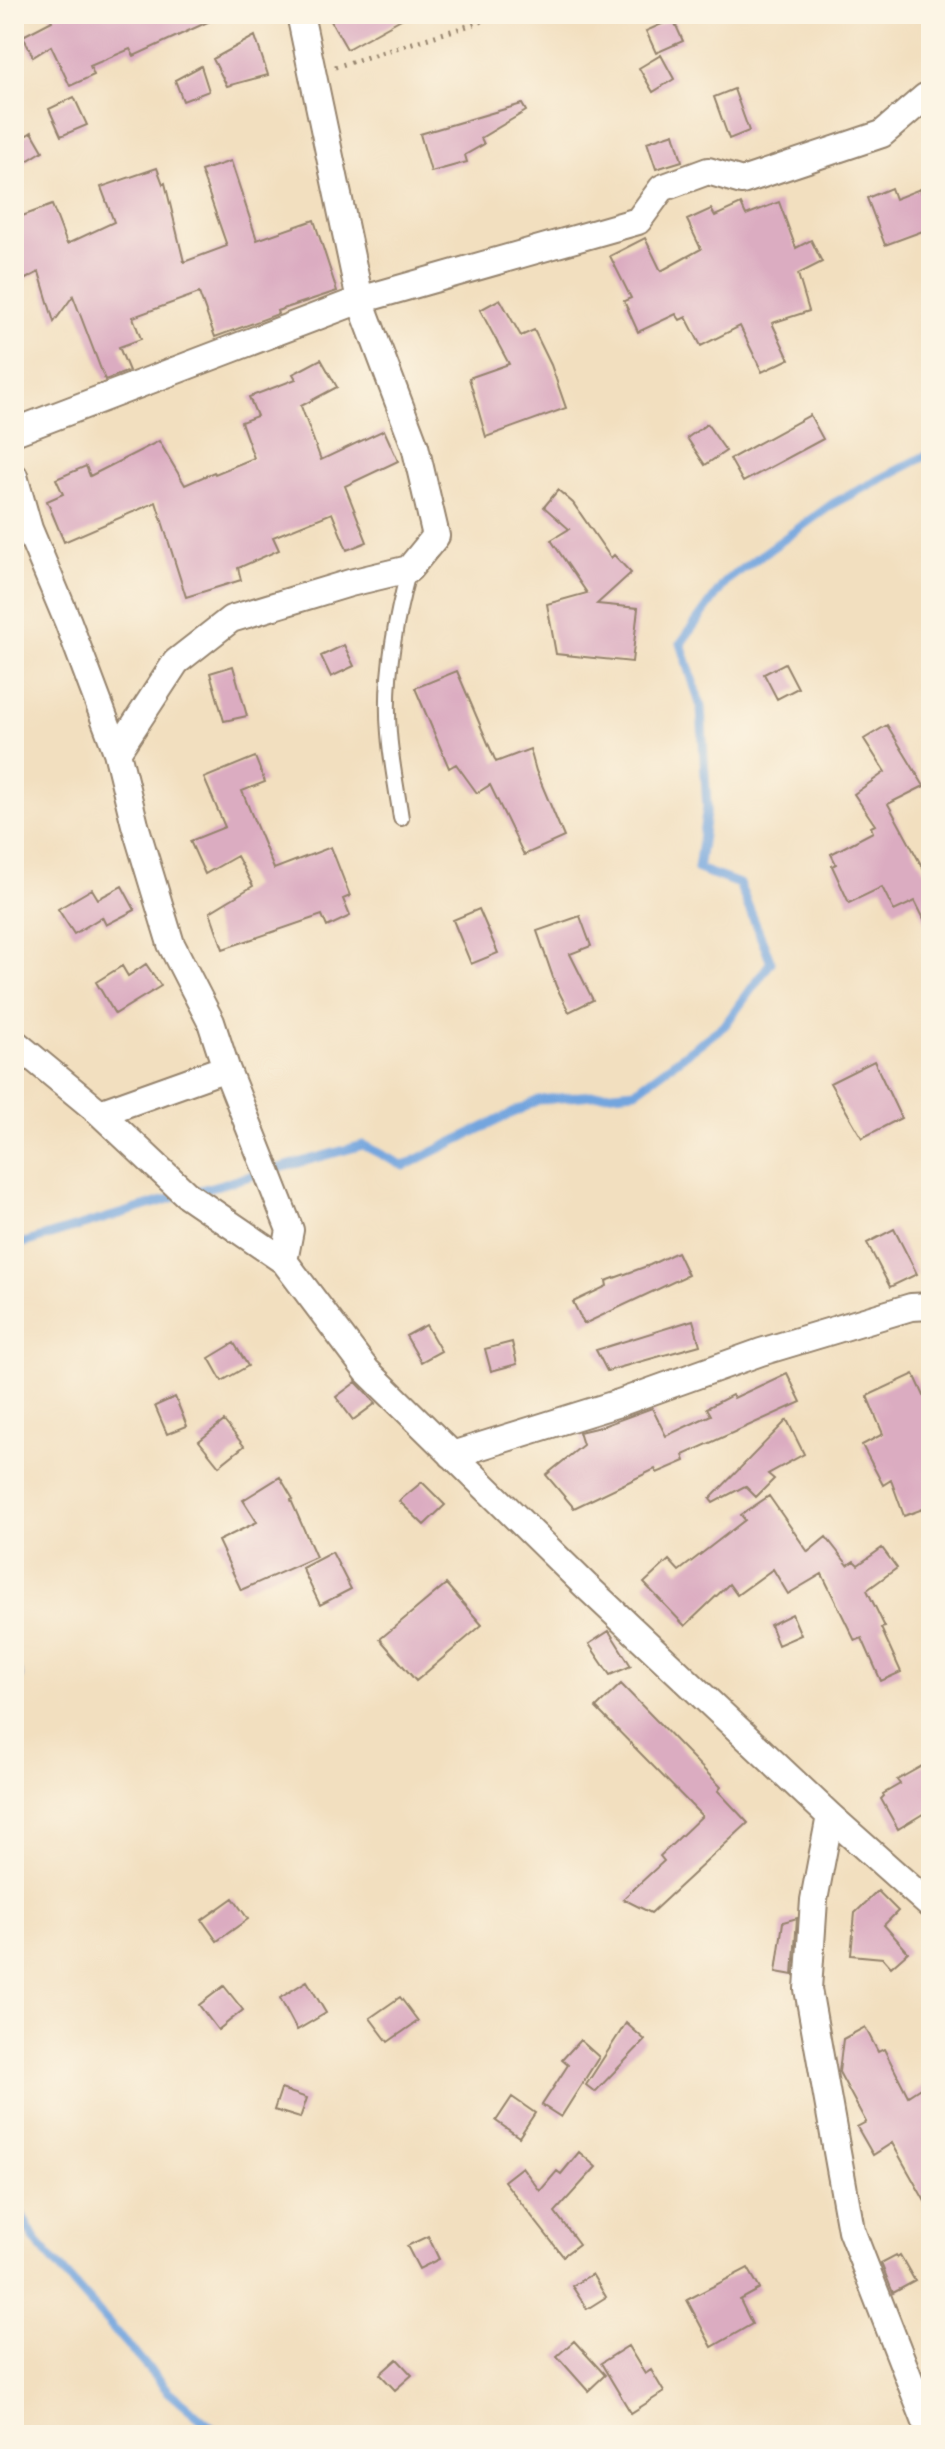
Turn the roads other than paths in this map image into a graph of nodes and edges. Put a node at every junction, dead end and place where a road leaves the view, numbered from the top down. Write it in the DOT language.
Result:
graph roads {
  1 [pos="300,14"];
  2 [pos="931,95"];
  3 [pos="360,300"];
  4 [pos="14,432"];
  5 [pos="14,476"];
  6 [pos="409,569"];
  7 [pos="117,752"];
  8 [pos="401,818"];
  9 [pos="14,1042"];
  10 [pos="226,1068"];
  11 [pos="100,1113"];
  12 [pos="284,1261"];
  13 [pos="931,1306"];
  14 [pos="452,1455"];
  15 [pos="830,1816"];
  16 [pos="931,1906"];
  17 [pos="931,2435"];
  1 -- 3 [label="street"];
  2 -- 3 [label="street"];
  3 -- 4 [label="street"];
  3 -- 6 [label="street"];
  5 -- 7 [label="street"];
  6 -- 7 [label="street"];
  6 -- 8 [label="lane"];
  7 -- 10 [label="street"];
  9 -- 11 [label="street"];
  10 -- 11 [label="street"];
  10 -- 12 [label="street"];
  11 -- 12 [label="street"];
  12 -- 14 [label="street"];
  13 -- 14 [label="street"];
  14 -- 15 [label="street"];
  15 -- 16 [label="street"];
  15 -- 17 [label="street"];
}
